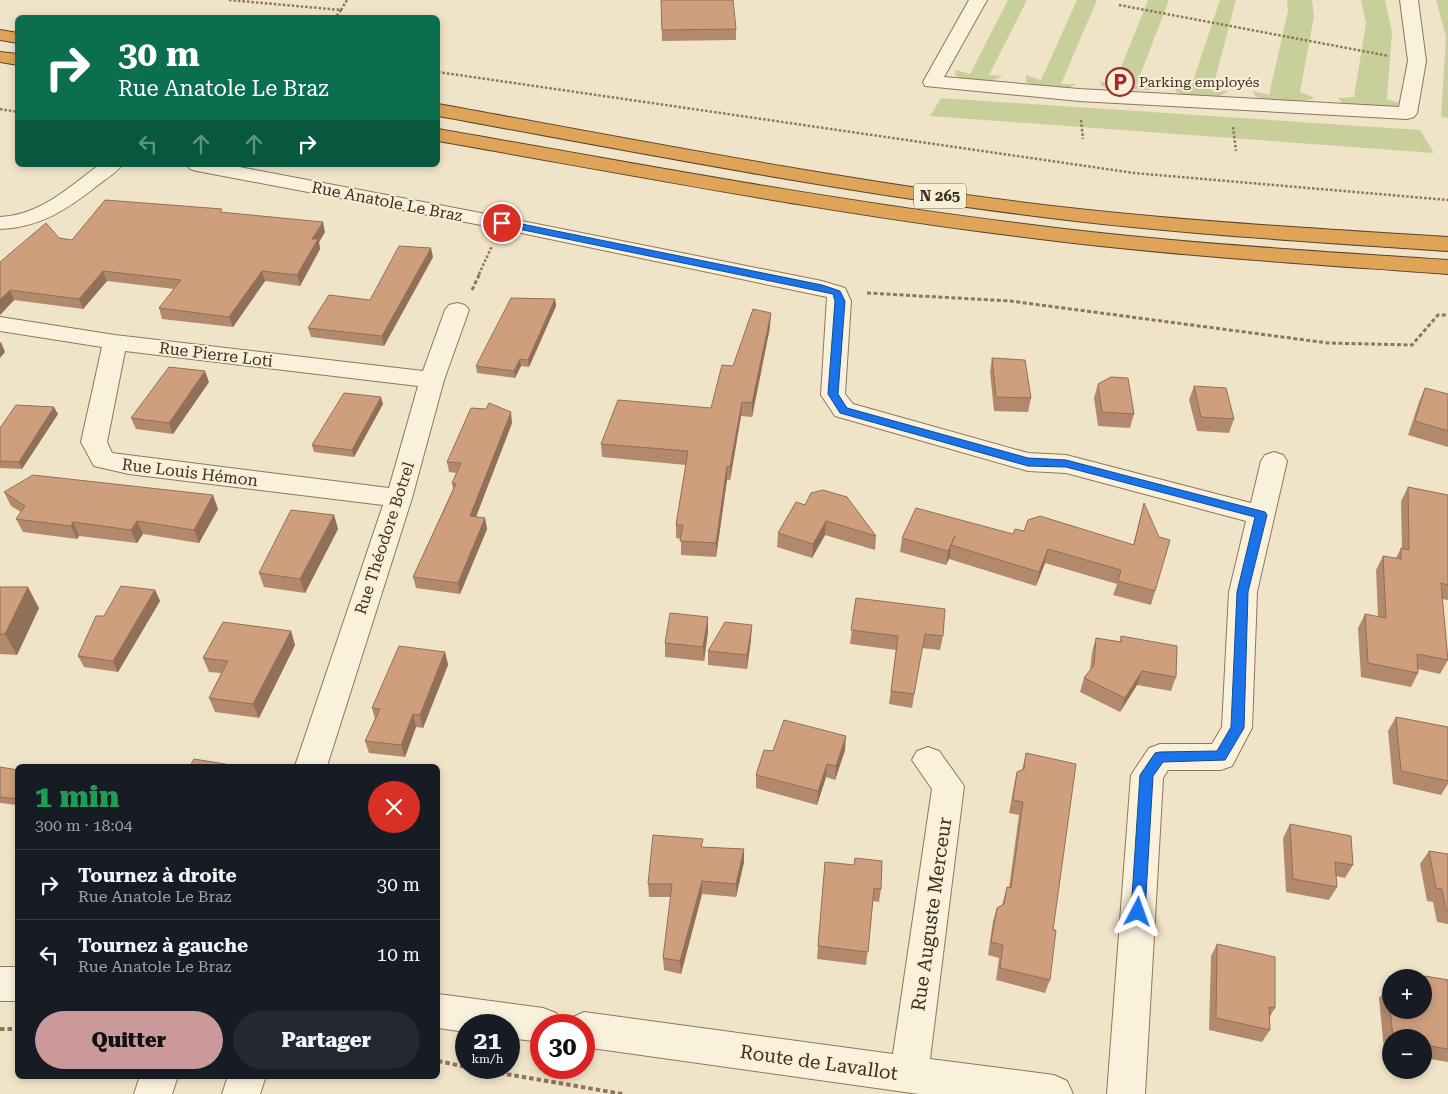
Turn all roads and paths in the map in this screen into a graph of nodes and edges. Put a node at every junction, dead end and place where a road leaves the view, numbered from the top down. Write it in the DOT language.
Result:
graph roads {
  1 [pos="229,0"];
  2 [pos="347,0"];
  3 [pos="978,0"];
  4 [pos="1409,0"];
  5 [pos="1119,5"];
  6 [pos="341,10"];
  7 [pos="337,15"];
  8 [pos="0,35"];
  9 [pos="15,38"];
  10 [pos="0,57"];
  11 [pos="15,60"];
  12 [pos="1417,61"];
  13 [pos="440,72"];
  14 [pos="0,108"];
  15 [pos="440,110"];
  16 [pos="15,111"];
  17 [pos="440,135"];
  18 [pos="109,167"];
  19 [pos="208,167"];
  20 [pos="1448,200"];
  21 [pos="502,223"];
  22 [pos="8,224"];
  23 [pos="0,240"];
  24 [pos="1448,244"];
  25 [pos="1448,267"];
  26 [pos="836,292"];
  27 [pos="457,310"];
  28 [pos="1448,315"];
  29 [pos="0,324"];
  30 [pos="115,342"];
  31 [pos="432,380"];
  32 [pos="1274,461"];
  33 [pos="399,498"];
  34 [pos="1261,515"];
  35 [pos="928,760"];
  36 [pos="312,764"];
  37 [pos="0,984"];
  38 [pos="15,984"];
  39 [pos="440,1011"];
  40 [pos="530,1023"];
  41 [pos="0,1029"];
  42 [pos="15,1029"];
  43 [pos="595,1031"];
  44 [pos="440,1061"];
  45 [pos="455,1065"];
  46 [pos="909,1074"];
  47 [pos="520,1076"];
  48 [pos="158,1079"];
  49 [pos="246,1079"];
  50 [pos="153,1094"];
  51 [pos="241,1094"];
  52 [pos="623,1094"];
  53 [pos="1054,1094"];
  54 [pos="1126,1094"];
  1 -- 6 [label="path"];
  2 -- 6 [label="path"];
  3 -- 12 [label="street"];
  4 -- 12 [label="street"];
  5 -- 12 [label="path"];
  6 -- 7 [label="path"];
  8 -- 9 [label="highway"];
  10 -- 11 [label="highway"];
  13 -- 20 [label="path"];
  14 -- 16 [label="path"];
  15 -- 24 [label="highway, N 265"];
  17 -- 25 [label="highway, N 265"];
  18 -- 22 [label="street"];
  19 -- 21 [label="street, Rue Anatole Le Braz"];
  21 -- 26 [label="street, Rue Anatole Le Braz"];
  21 -- 27 [label="path"];
  22 -- 23 [label="street"];
  26 -- 28 [label="path"];
  26 -- 34 [label="street"];
  27 -- 31 [label="street, Rue Théodore Botrel"];
  29 -- 30 [label="street, Rue Pierre Loti"];
  30 -- 31 [label="street, Rue Pierre Loti"];
  30 -- 33 [label="street, Rue Louis Hémon"];
  31 -- 33 [label="street, Rue Théodore Botrel"];
  32 -- 34 [label="street"];
  33 -- 36 [label="street, Rue Théodore Botrel"];
  34 -- 54 [label="street"];
  35 -- 46 [label="street, Rue Auguste Merceur"];
  37 -- 38 [label="street"];
  39 -- 40 [label="street"];
  41 -- 42 [label="path"];
  43 -- 46 [label="street, Route de Lavallot"];
  44 -- 45 [label="path"];
  46 -- 53 [label="street, Route de Lavallot"];
  47 -- 52 [label="path"];
  48 -- 50 [label="street"];
  49 -- 51 [label="street"];
}
